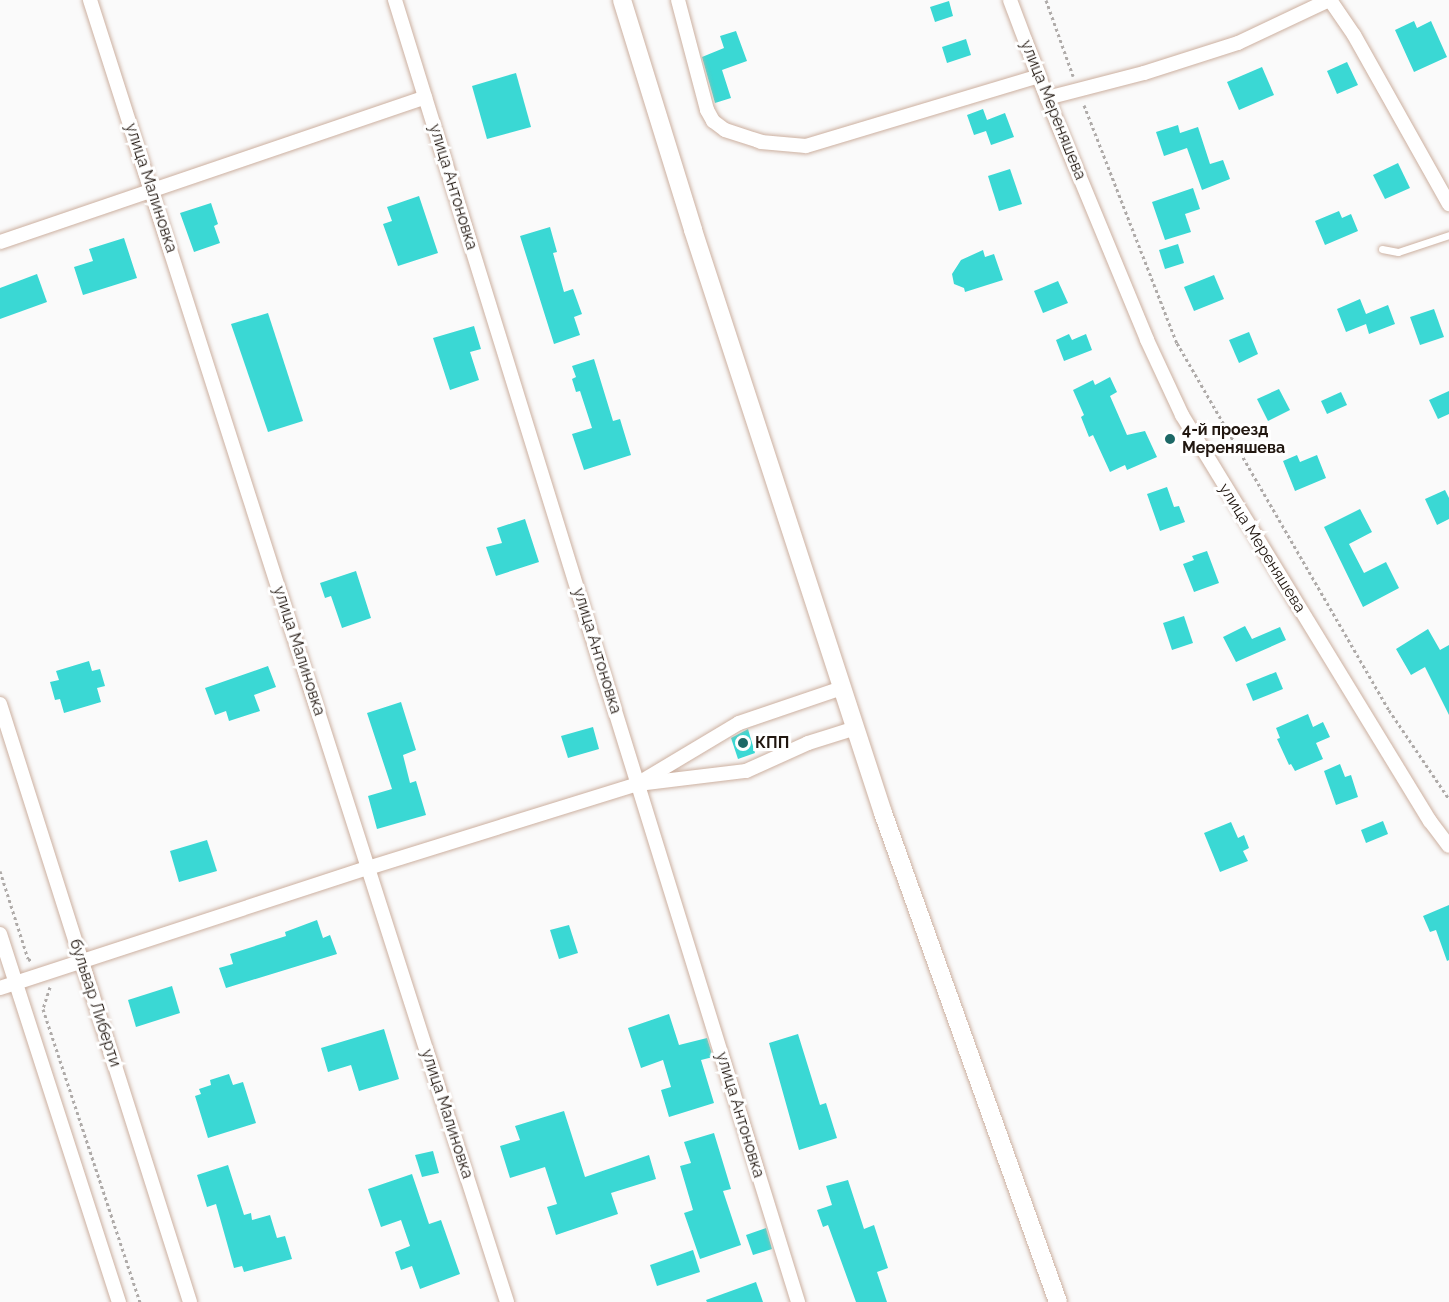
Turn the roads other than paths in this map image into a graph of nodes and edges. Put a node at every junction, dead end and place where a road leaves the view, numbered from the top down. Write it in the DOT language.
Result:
graph roads {
  1 [pos="90,0"];
  2 [pos="395,0"];
  3 [pos="622,0"];
  4 [pos="678,0"];
  5 [pos="1010,0"];
  6 [pos="1324,2"];
  7 [pos="1039,76"];
  8 [pos="425,97"];
  9 [pos="1047,98"];
  10 [pos="151,190"];
  11 [pos="1449,204"];
  12 [pos="1449,235"];
  13 [pos="0,242"];
  14 [pos="1382,249"];
  15 [pos="842,688"];
  16 [pos="0,704"];
  17 [pos="856,728"];
  18 [pos="638,784"];
  19 [pos="1449,846"];
  20 [pos="368,868"];
  21 [pos="0,934"];
  22 [pos="82,962"];
  23 [pos="16,983"];
  24 [pos="0,988"];
  25 [pos="119,1302"];
  26 [pos="190,1302"];
  27 [pos="507,1302"];
  28 [pos="798,1302"];
  29 [pos="1058,1302"];
  1 -- 10 [label="street, улица Малиновка"];
  2 -- 8 [label="street, улица Антоновка"];
  3 -- 15 [label="street"];
  4 -- 7 [label="street"];
  5 -- 7 [label="street, улица Мереняшева"];
  6 -- 9 [label="street"];
  6 -- 11 [label="street"];
  7 -- 9 [label="street, улица Мереняшева"];
  8 -- 10 [label="street"];
  8 -- 18 [label="street, улица Антоновка"];
  9 -- 19 [label="street, улица Мереняшева"];
  10 -- 13 [label="street"];
  10 -- 20 [label="street, улица Малиновка"];
  12 -- 14 [label="lane"];
  15 -- 17 [label="street"];
  15 -- 18 [label="street"];
  16 -- 22 [label="street, бульвар Либерти"];
  17 -- 18 [label="street"];
  17 -- 29 [label="street"];
  18 -- 20 [label="street"];
  18 -- 28 [label="street, улица Антоновка"];
  20 -- 22 [label="street"];
  20 -- 27 [label="street, улица Малиновка"];
  21 -- 23 [label="street"];
  22 -- 23 [label="street"];
  22 -- 26 [label="street, бульвар Либерти"];
  23 -- 24 [label="street"];
  23 -- 25 [label="street"];
}
